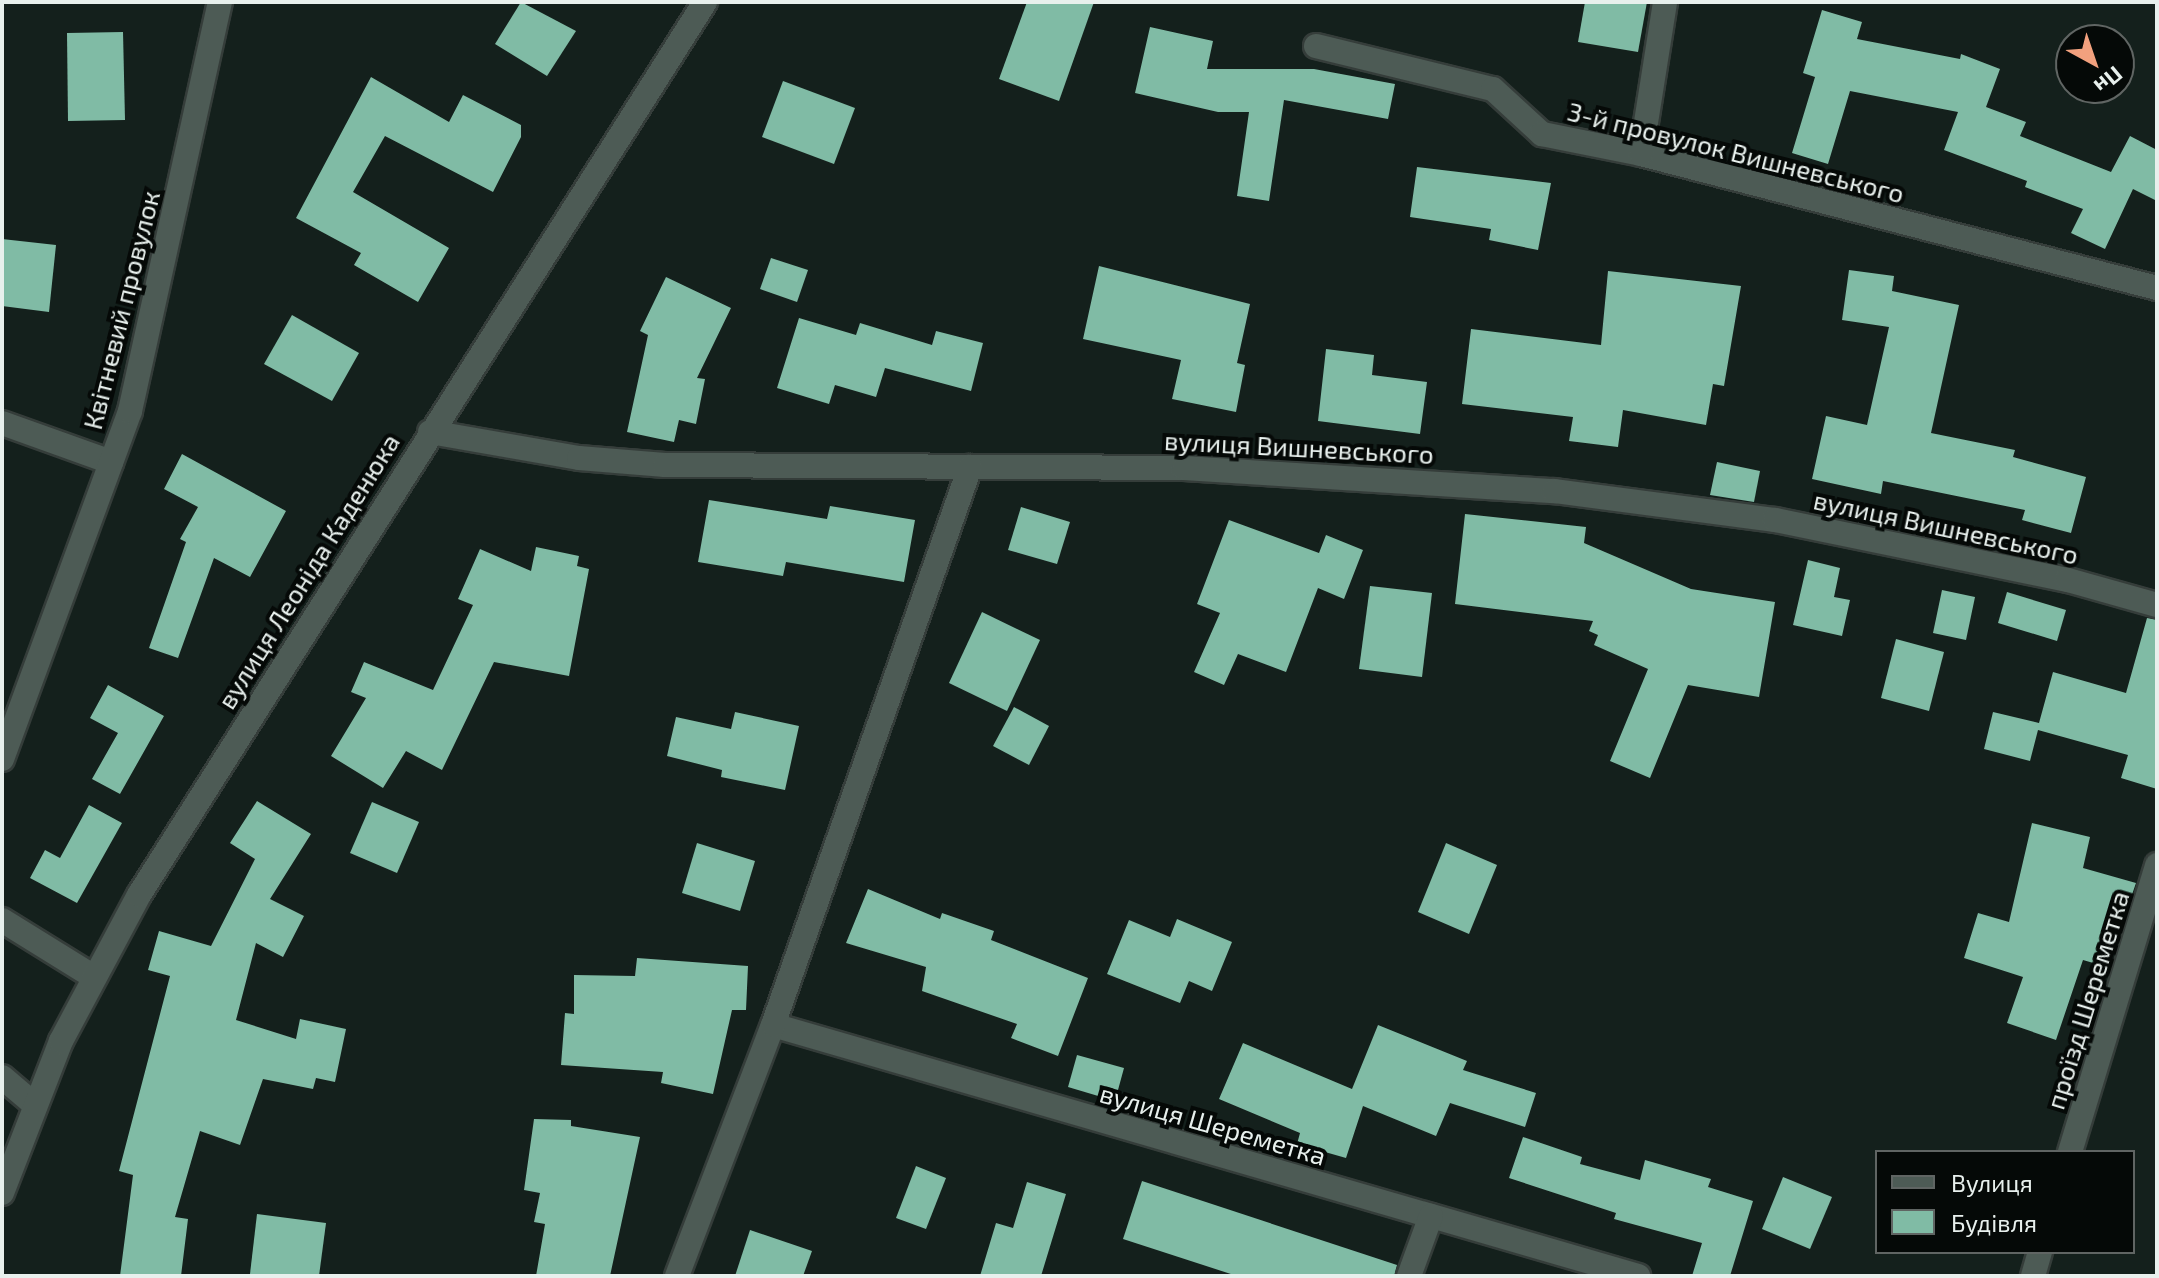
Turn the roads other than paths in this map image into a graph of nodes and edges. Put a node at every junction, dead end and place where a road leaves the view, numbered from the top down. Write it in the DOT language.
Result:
graph roads {
  1 [pos="220,2"];
  2 [pos="705,2"];
  3 [pos="1665,2"];
  4 [pos="1316,46"];
  5 [pos="1641,154"];
  6 [pos="2157,288"];
  7 [pos="2,423"];
  8 [pos="430,432"];
  9 [pos="111,462"];
  10 [pos="970,467"];
  11 [pos="2157,605"];
  12 [pos="2,759"];
  13 [pos="2157,865"];
  14 [pos="2,920"];
  15 [pos="94,977"];
  16 [pos="773,1025"];
  17 [pos="2,1077"];
  18 [pos="35,1105"];
  19 [pos="2071,1150"];
  20 [pos="4,1180"];
  21 [pos="1431,1216"];
  22 [pos="2039,1254"];
  23 [pos="677,1276"];
  24 [pos="1409,1276"];
  25 [pos="1638,1276"];
  26 [pos="2033,1276"];
  1 -- 9 [label="street, Квітневий провулок"];
  2 -- 8 [label="street, вулиця Леоніда Каденюка"];
  3 -- 5 [label="street"];
  4 -- 5 [label="street, 3-й провулок Вишневського"];
  5 -- 6 [label="street, 3-й провулок Вишневського"];
  7 -- 9 [label="street"];
  8 -- 10 [label="street, вулиця Вишневського"];
  8 -- 15 [label="street, вулиця Леоніда Каденюка"];
  9 -- 12 [label="street, Квітневий провулок"];
  10 -- 11 [label="street, вулиця Вишневського"];
  10 -- 16 [label="street"];
  13 -- 19 [label="street, проїзд Шереметка"];
  14 -- 15 [label="street"];
  15 -- 18 [label="street, вулиця Леоніда Каденюка"];
  16 -- 21 [label="street, вулиця Шереметка"];
  16 -- 23 [label="street"];
  17 -- 18 [label="street"];
  18 -- 20 [label="street, вулиця Леоніда Каденюка"];
  21 -- 24 [label="street"];
  21 -- 25 [label="street, вулиця Шереметка"];
  22 -- 26 [label="street"];
}
